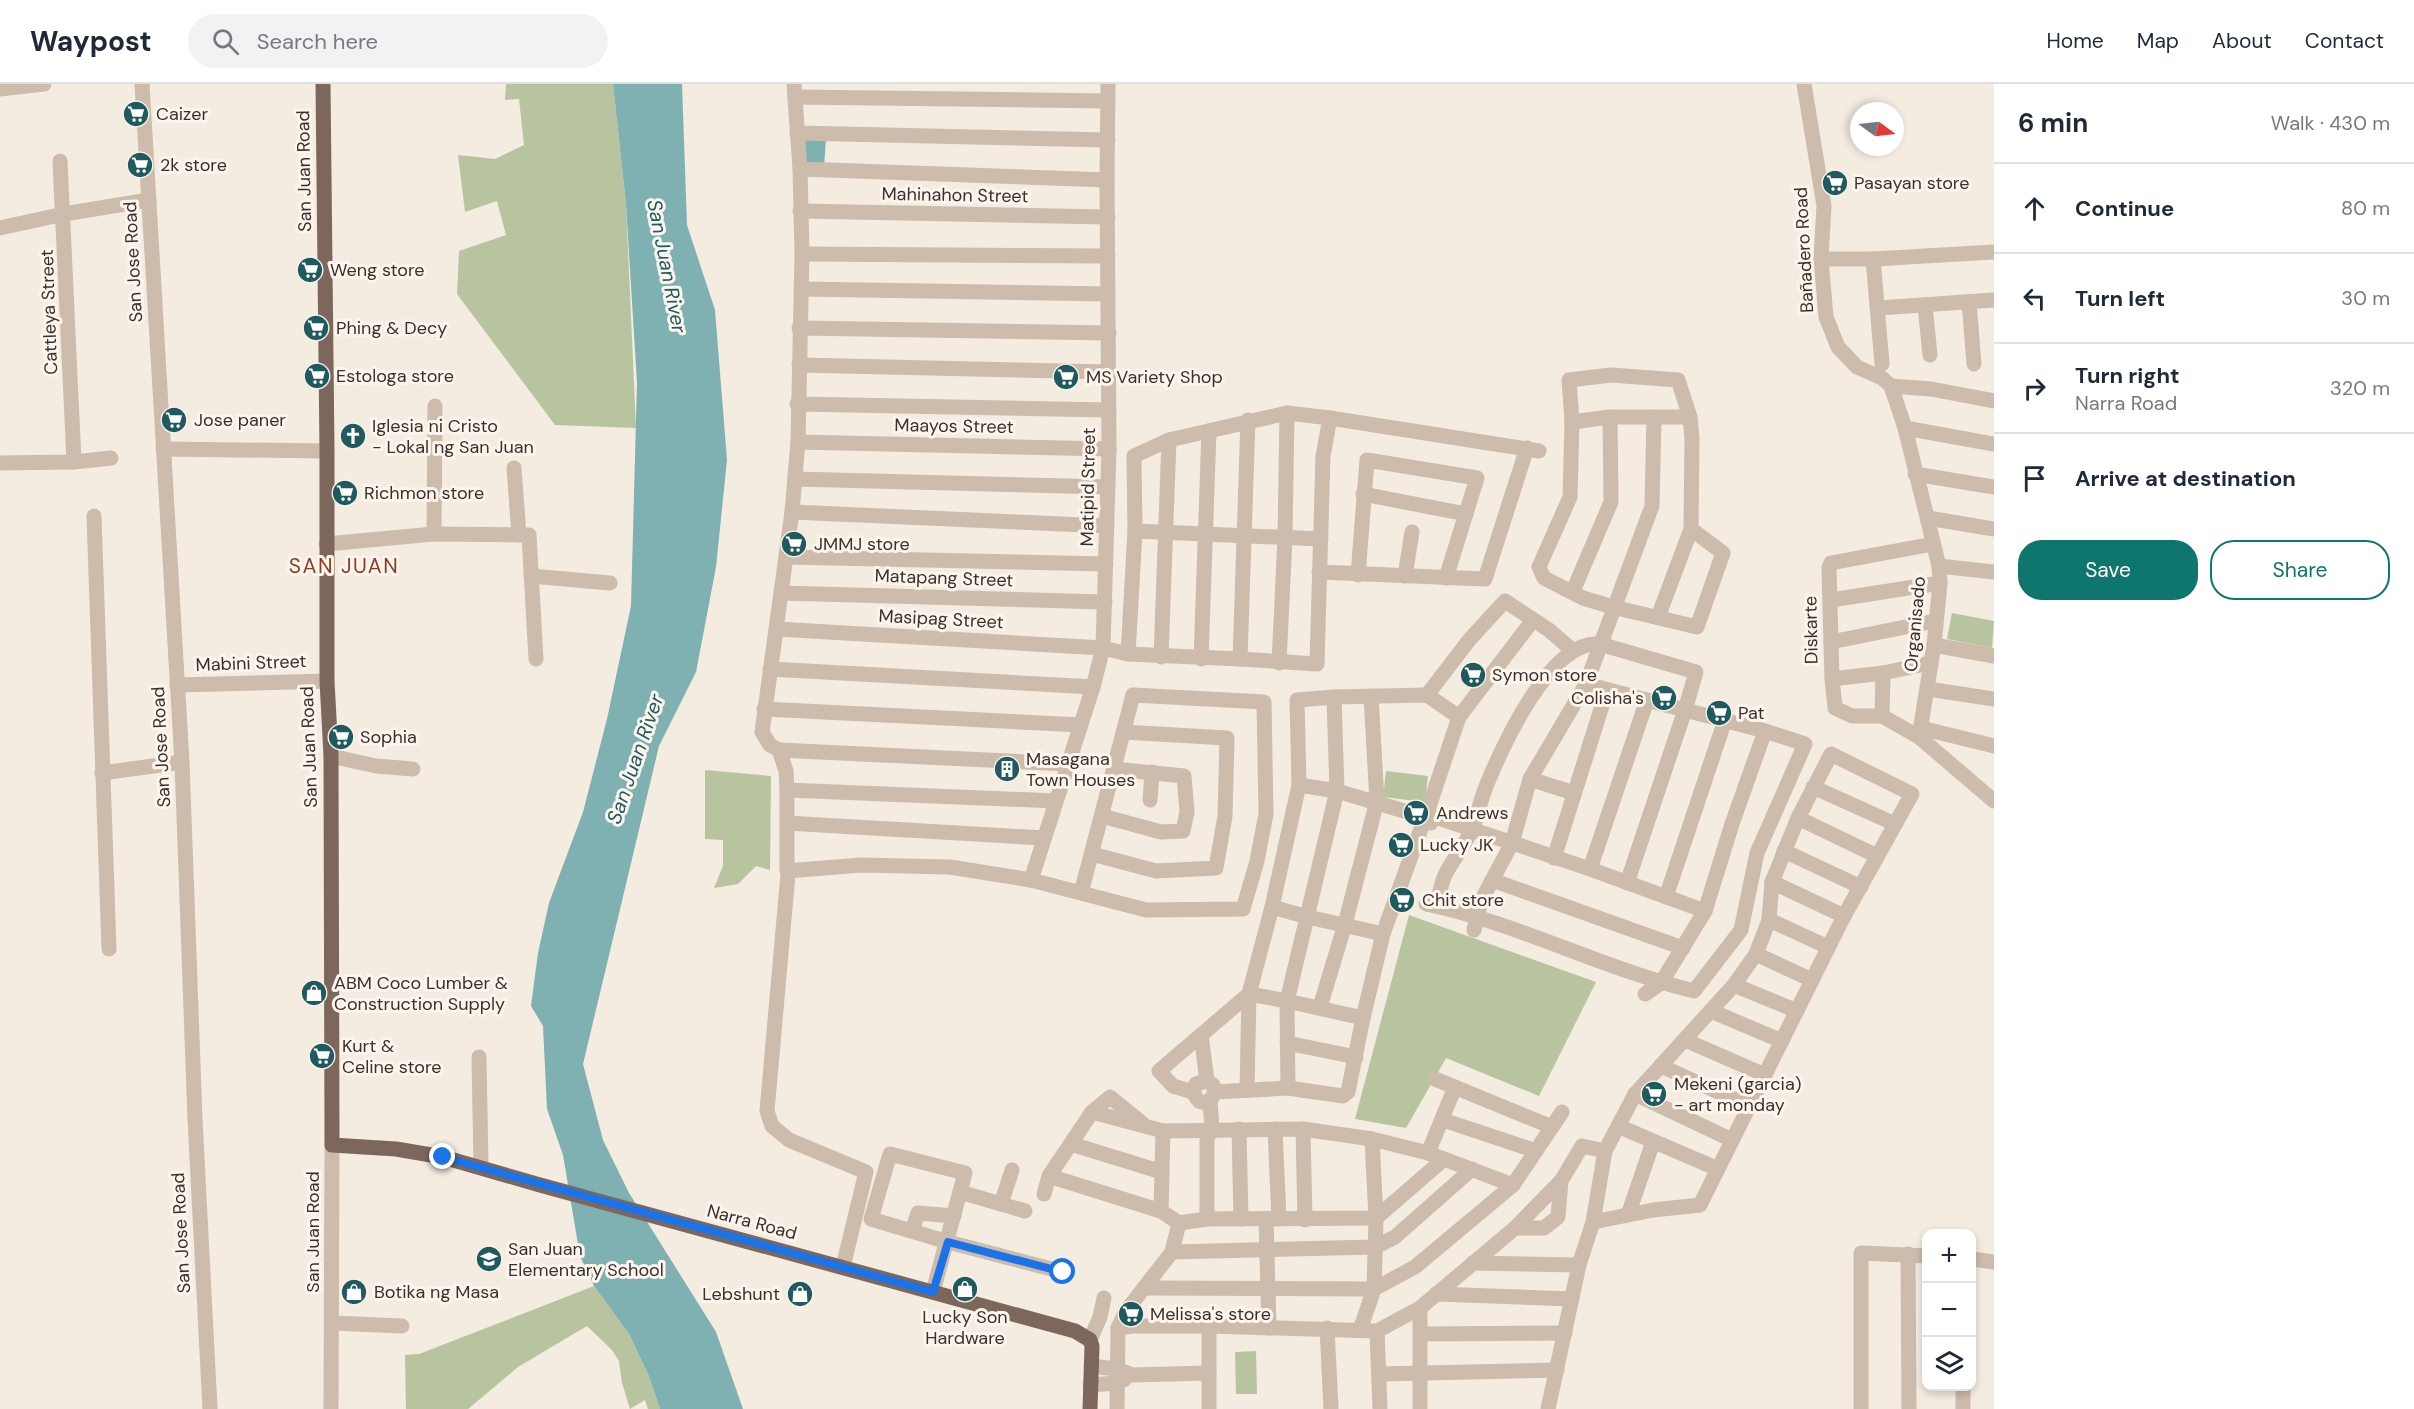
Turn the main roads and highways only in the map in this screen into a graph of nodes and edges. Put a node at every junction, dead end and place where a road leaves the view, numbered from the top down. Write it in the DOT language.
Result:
graph roads {
  1 [pos="323,84"];
  2 [pos="332,1145"];
  3 [pos="1090,1409"];
  1 -- 2 [label="main road, San Juan Road"];
  2 -- 3 [label="main road, Narra Road"];
}
